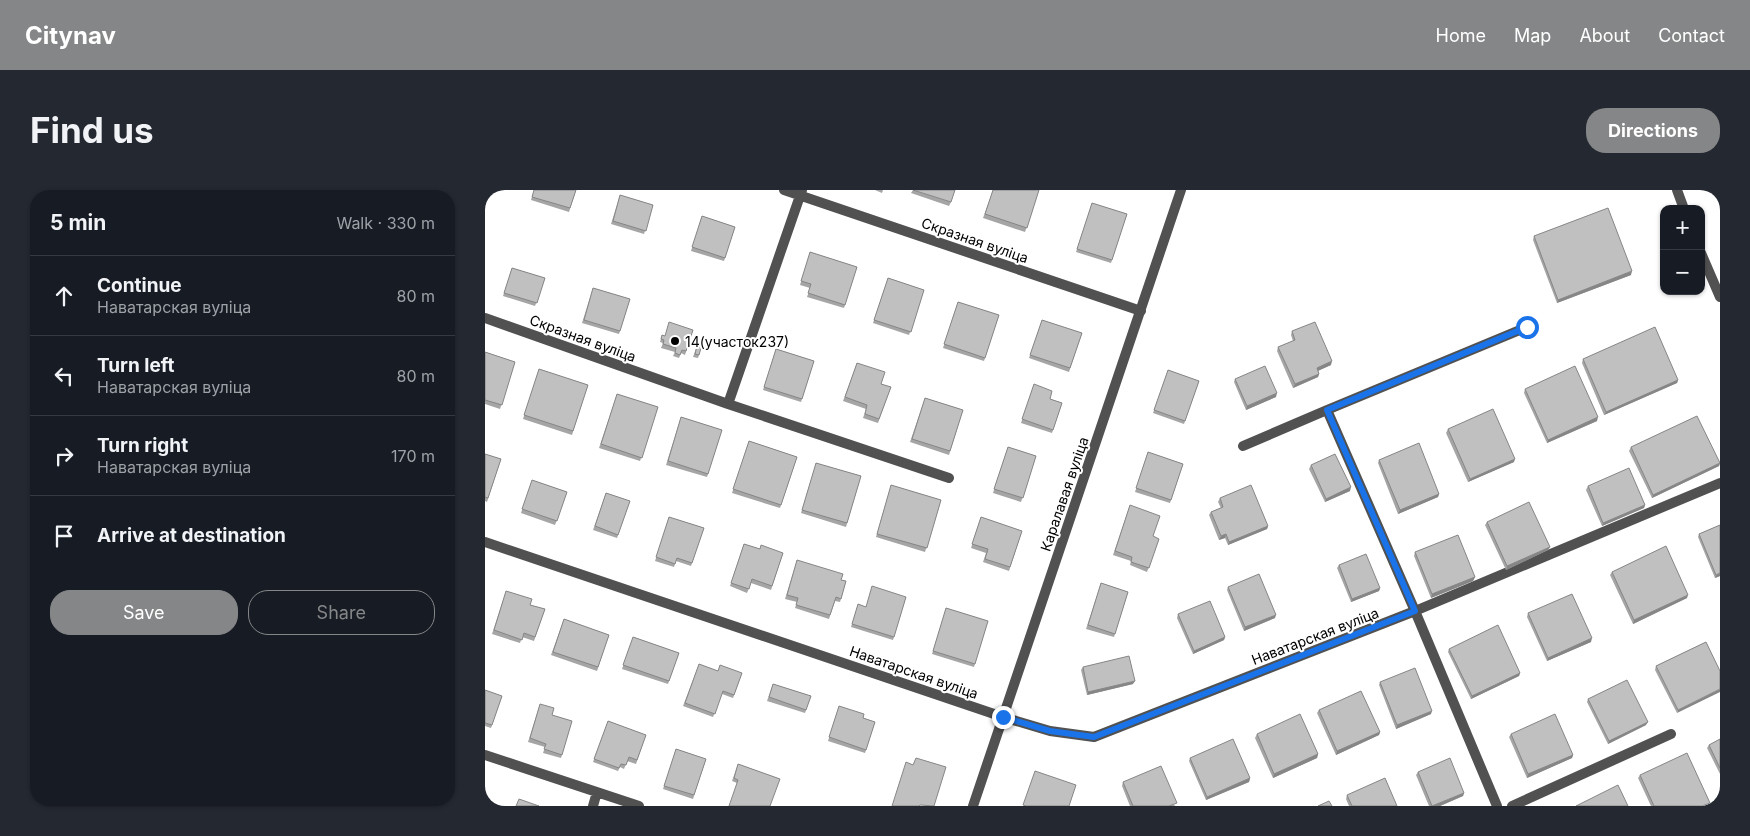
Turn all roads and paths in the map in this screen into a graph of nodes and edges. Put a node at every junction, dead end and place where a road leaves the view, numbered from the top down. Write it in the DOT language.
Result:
graph roads {
  1 [pos="784,190"];
  2 [pos="1181,190"];
  3 [pos="1677,190"];
  4 [pos="801,193"];
  5 [pos="1683,205"];
  6 [pos="1705,262"];
  7 [pos="1720,297"];
  8 [pos="1141,312"];
  9 [pos="485,318"];
  10 [pos="1527,327"];
  11 [pos="727,404"];
  12 [pos="1327,410"];
  13 [pos="1243,446"];
  14 [pos="949,478"];
  15 [pos="1720,483"];
  16 [pos="485,542"];
  17 [pos="1415,611"];
  18 [pos="1003,717"];
  19 [pos="1671,734"];
  20 [pos="485,755"];
  21 [pos="597,792"];
  22 [pos="593,806"];
  23 [pos="639,806"];
  24 [pos="973,806"];
  25 [pos="1497,806"];
  26 [pos="1512,806"];
  1 -- 4 [label="street, Скразная вуліца"];
  2 -- 8 [label="street, Каралавая вуліца"];
  3 -- 5 [label="street"];
  4 -- 8 [label="street, Скразная вуліца"];
  4 -- 11 [label="street"];
  6 -- 7 [label="street"];
  8 -- 18 [label="street, Каралавая вуліца"];
  9 -- 11 [label="street, Скразная вуліца"];
  10 -- 12 [label="street"];
  11 -- 14 [label="street, Скразная вуліца"];
  12 -- 13 [label="street"];
  12 -- 17 [label="street"];
  15 -- 17 [label="street, Наватарская вуліца"];
  16 -- 18 [label="street, Наватарская вуліца"];
  17 -- 18 [label="street, Наватарская вуліца"];
  17 -- 25 [label="street"];
  18 -- 24 [label="street, Каралавая вуліца"];
  19 -- 26 [label="street"];
  20 -- 21 [label="street"];
  21 -- 22 [label="street"];
  21 -- 23 [label="street"];
}
